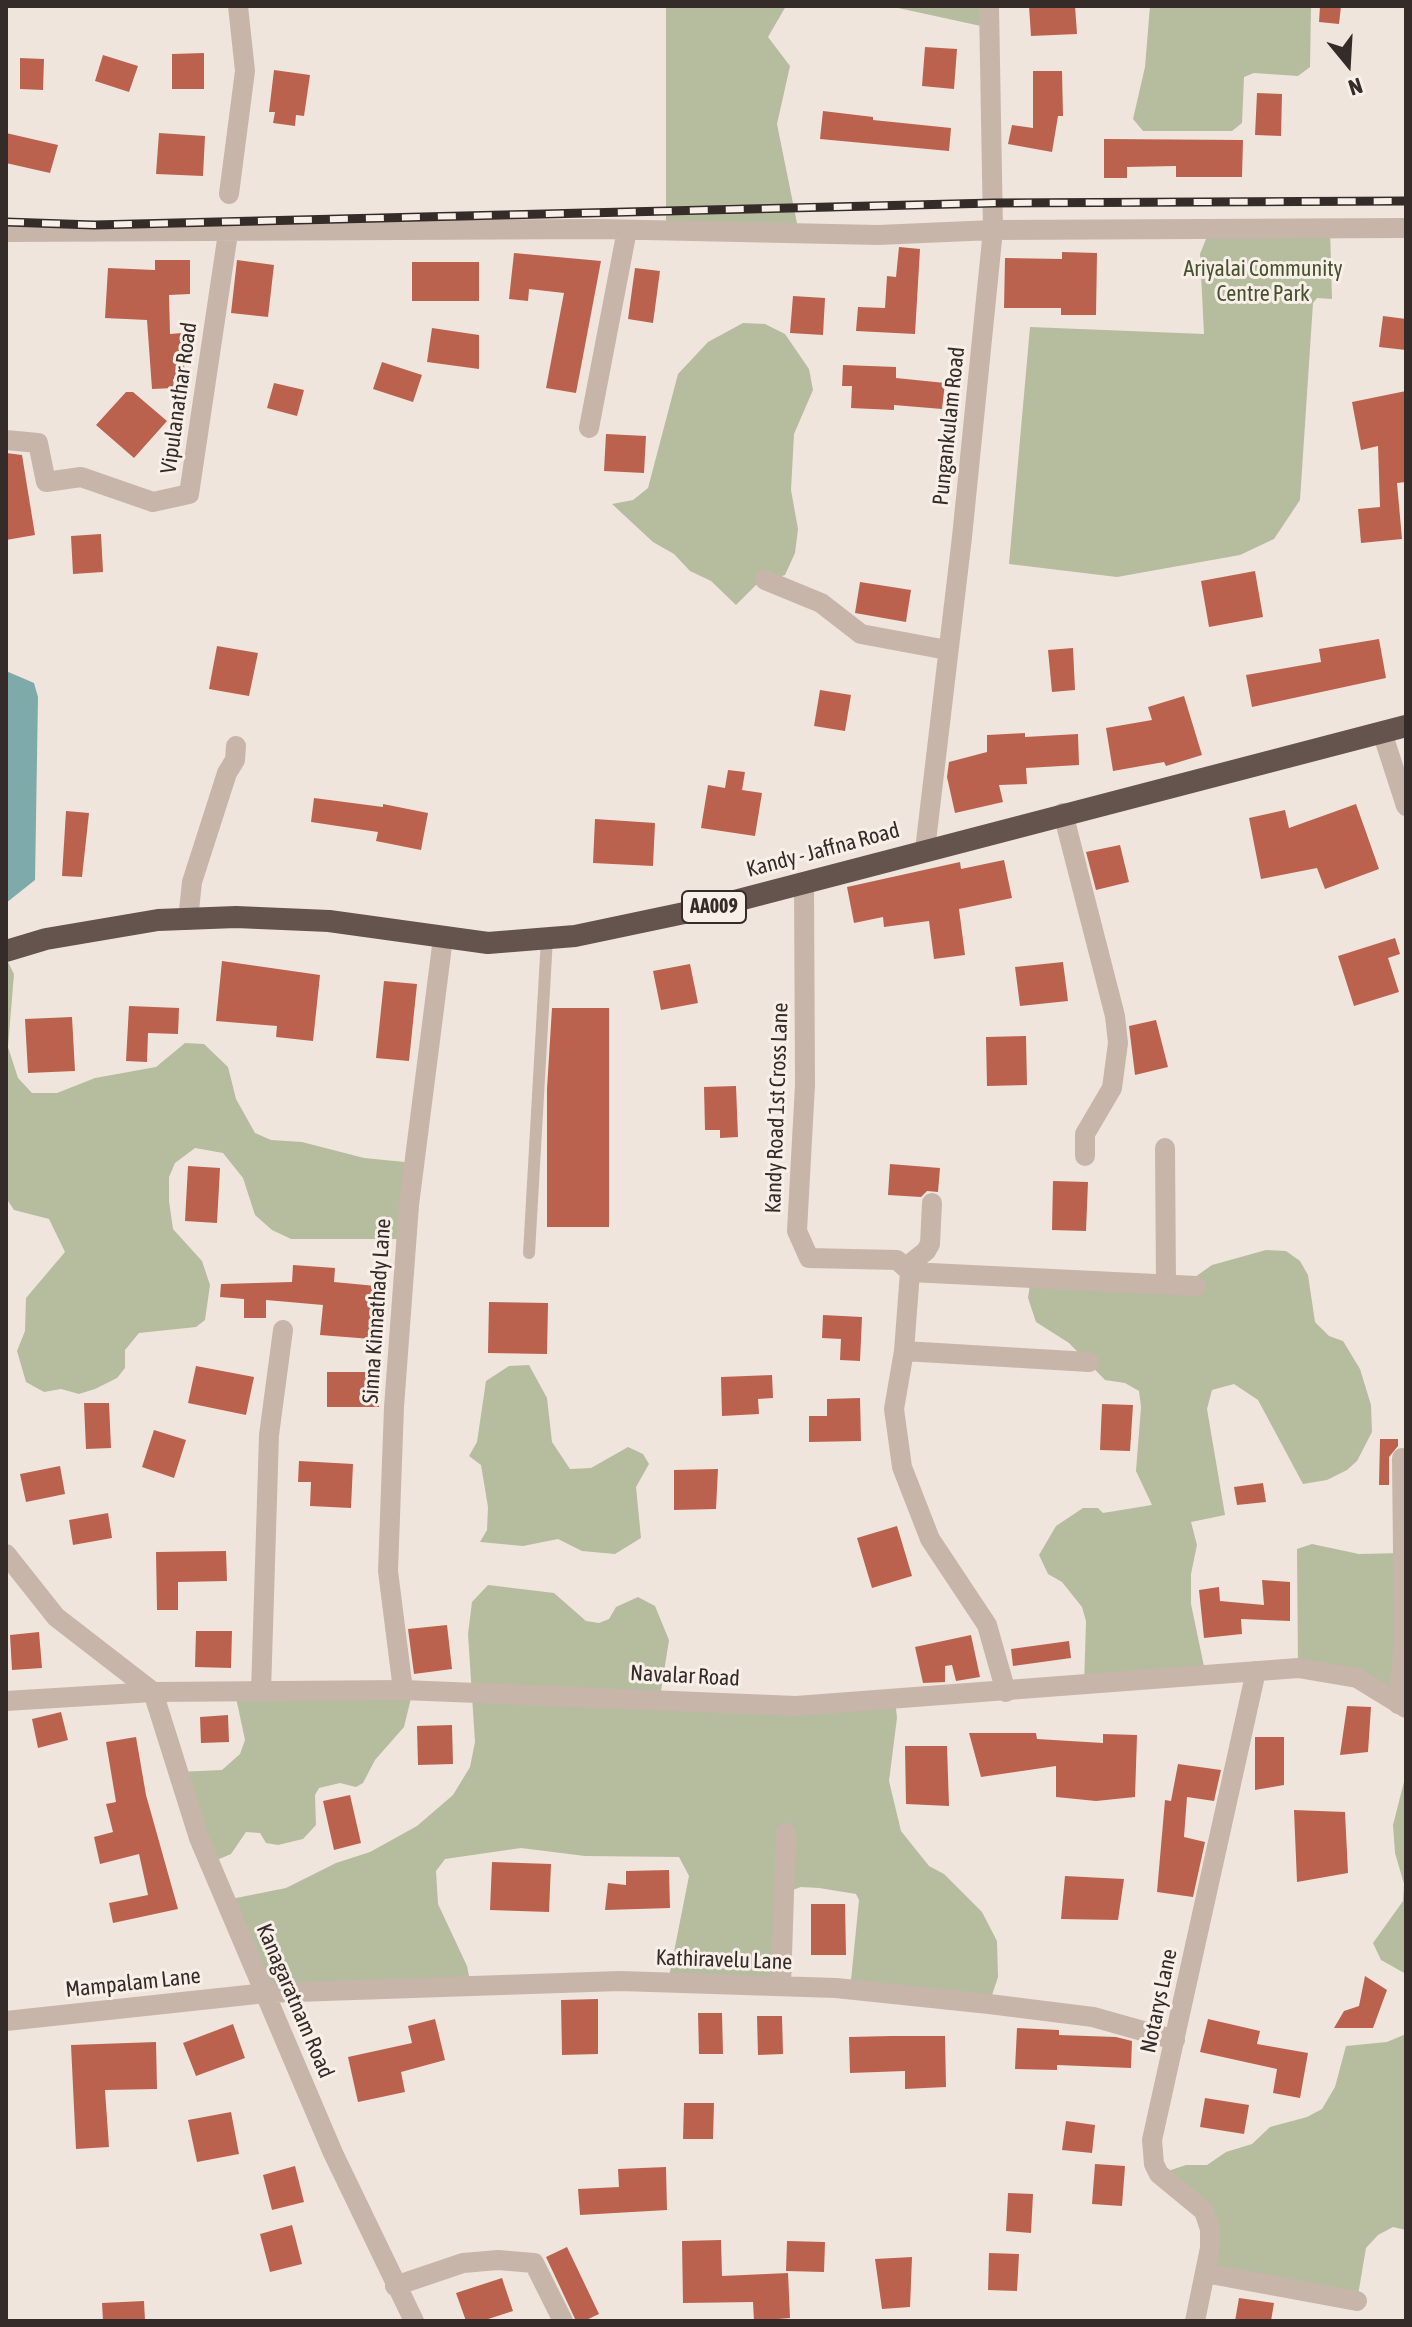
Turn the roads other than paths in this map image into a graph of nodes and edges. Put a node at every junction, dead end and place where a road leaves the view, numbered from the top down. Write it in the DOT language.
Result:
graph roads {
  1 [pos="238,6"];
  2 [pos="989,6"];
  3 [pos="229,194"];
  4 [pos="1406,228"];
  5 [pos="627,230"];
  6 [pos="993,230"];
  7 [pos="6,232"];
  8 [pos="228,233"];
  9 [pos="589,428"];
  10 [pos="6,440"];
  11 [pos="765,580"];
  12 [pos="947,650"];
  13 [pos="1406,726"];
  14 [pos="1382,732"];
  15 [pos="236,746"];
  16 [pos="1406,806"];
  17 [pos="1063,813"];
  18 [pos="925,850"];
  19 [pos="804,883"];
  20 [pos="188,920"];
  21 [pos="443,938"];
  22 [pos="547,938"];
  23 [pos="6,951"];
  24 [pos="1165,1148"];
  25 [pos="1085,1156"];
  26 [pos="932,1203"];
  27 [pos="529,1253"];
  28 [pos="908,1270"];
  29 [pos="1166,1284"];
  30 [pos="1196,1286"];
  31 [pos="283,1330"];
  32 [pos="904,1351"];
  33 [pos="1089,1362"];
  34 [pos="1402,1458"];
  35 [pos="6,1554"];
  36 [pos="1256,1671"];
  37 [pos="403,1690"];
  38 [pos="153,1692"];
  39 [pos="261,1692"];
  40 [pos="1006,1692"];
  41 [pos="6,1701"];
  42 [pos="1402,1706"];
  43 [pos="786,1833"];
  44 [pos="781,1986"];
  45 [pos="266,1993"];
  46 [pos="6,2021"];
  47 [pos="1175,2040"];
  48 [pos="1205,2273"];
  49 [pos="395,2286"];
  50 [pos="1357,2301"];
  51 [pos="414,2321"];
  52 [pos="563,2321"];
  53 [pos="1195,2321"];
  1 -- 3 [label="street"];
  2 -- 6 [label="street, Pungankulam Road"];
  4 -- 6 [label="street"];
  5 -- 6 [label="street"];
  5 -- 8 [label="street"];
  5 -- 9 [label="street"];
  6 -- 12 [label="street, Pungankulam Road"];
  7 -- 8 [label="street"];
  8 -- 10 [label="street, Vipulanathar Road"];
  11 -- 12 [label="street"];
  12 -- 18 [label="street, Pungankulam Road"];
  13 -- 14 [label="highway, Kandy - Jaffna Road / AA009"];
  14 -- 16 [label="street"];
  14 -- 17 [label="highway, Kandy - Jaffna Road / AA009"];
  15 -- 20 [label="street"];
  17 -- 18 [label="highway, Kandy - Jaffna Road / AA009"];
  17 -- 25 [label="street"];
  18 -- 19 [label="highway, Kandy - Jaffna Road / AA009"];
  19 -- 22 [label="highway, Kandy - Jaffna Road / AA009"];
  19 -- 28 [label="street, Kandy Road 1st Cross Lane"];
  20 -- 21 [label="highway, Kandy - Jaffna Road / AA009"];
  20 -- 23 [label="highway, Kandy - Jaffna Road / AA009"];
  21 -- 22 [label="highway, Kandy - Jaffna Road / AA009"];
  21 -- 37 [label="street, Sinna Kinnathady Lane"];
  22 -- 27 [label="lane"];
  24 -- 29 [label="street"];
  26 -- 28 [label="street"];
  28 -- 29 [label="street"];
  28 -- 32 [label="street"];
  29 -- 30 [label="street"];
  31 -- 39 [label="street"];
  32 -- 33 [label="street"];
  32 -- 40 [label="street"];
  34 -- 42 [label="street"];
  35 -- 38 [label="street"];
  36 -- 40 [label="street, Navalar Road"];
  36 -- 42 [label="street, Navalar Road"];
  36 -- 47 [label="street, Notarys Lane"];
  37 -- 39 [label="street, Navalar Road"];
  37 -- 40 [label="street, Navalar Road"];
  38 -- 39 [label="street, Navalar Road"];
  38 -- 41 [label="street, Navalar Road"];
  38 -- 45 [label="street, Kanagaratnam Road"];
  43 -- 44 [label="street"];
  44 -- 45 [label="street, Kathiravelu Lane"];
  44 -- 47 [label="street, Kathiravelu Lane"];
  45 -- 46 [label="street, Mampalam Lane"];
  45 -- 49 [label="street, Kanagaratnam Road"];
  47 -- 48 [label="street, Notarys Lane"];
  48 -- 50 [label="street"];
  48 -- 53 [label="street, Notarys Lane"];
  49 -- 51 [label="street, Kanagaratnam Road"];
  49 -- 52 [label="street"];
}
